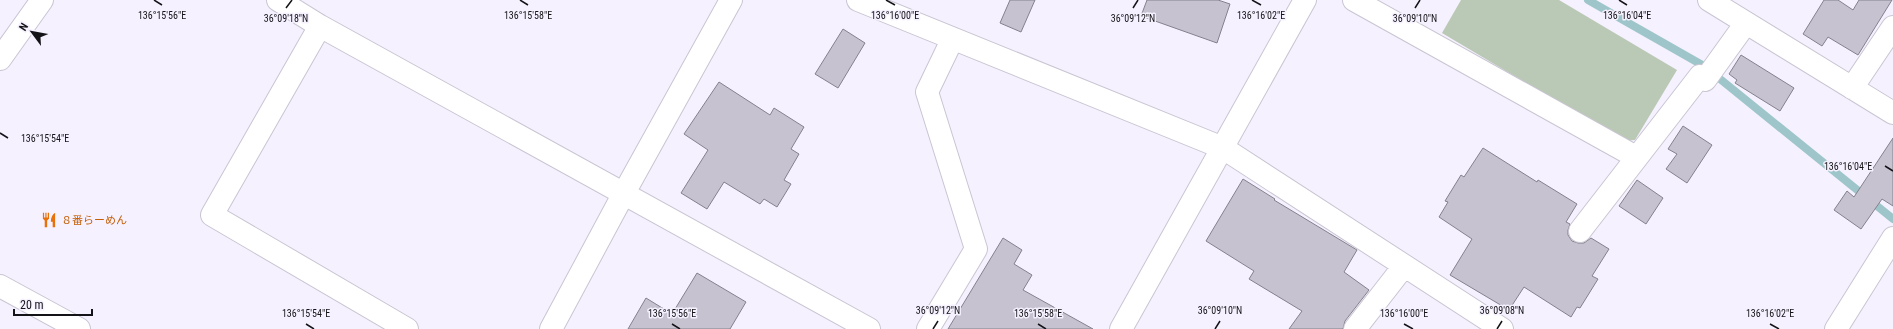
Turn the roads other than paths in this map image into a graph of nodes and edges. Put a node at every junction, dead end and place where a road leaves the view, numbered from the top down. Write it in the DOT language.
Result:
graph roads {
  1 [pos="42,0"];
  2 [pos="278,0"];
  3 [pos="731,0"];
  4 [pos="858,0"];
  5 [pos="1306,0"];
  6 [pos="1354,0"];
  7 [pos="1709,0"];
  8 [pos="1746,23"];
  9 [pos="320,26"];
  10 [pos="1893,27"];
  11 [pos="952,40"];
  12 [pos="0,59"];
  13 [pos="1852,88"];
  14 [pos="1893,112"];
  15 [pos="1223,148"];
  16 [pos="1636,157"];
  17 [pos="624,193"];
  18 [pos="1580,231"];
  19 [pos="1893,238"];
  20 [pos="1404,266"];
  21 [pos="0,286"];
  22 [pos="79,329"];
  23 [pos="407,329"];
  24 [pos="551,329"];
  25 [pos="869,329"];
  26 [pos="928,329"];
  27 [pos="1121,329"];
  28 [pos="1355,329"];
  29 [pos="1502,329"];
  30 [pos="1836,329"];
  1 -- 12 [label="main road"];
  2 -- 9 [label="main road"];
  3 -- 17 [label="main road"];
  4 -- 11 [label="main road"];
  5 -- 15 [label="main road"];
  6 -- 16 [label="main road"];
  7 -- 8 [label="main road"];
  8 -- 13 [label="main road"];
  8 -- 16 [label="main road"];
  9 -- 17 [label="main road"];
  9 -- 23 [label="main road"];
  10 -- 13 [label="main road"];
  11 -- 15 [label="main road"];
  11 -- 26 [label="main road"];
  13 -- 14 [label="main road"];
  15 -- 20 [label="main road"];
  15 -- 27 [label="main road"];
  16 -- 18 [label="main road"];
  17 -- 24 [label="main road"];
  17 -- 25 [label="main road"];
  19 -- 30 [label="main road"];
  20 -- 28 [label="main road"];
  20 -- 29 [label="main road"];
  21 -- 22 [label="main road"];
}
